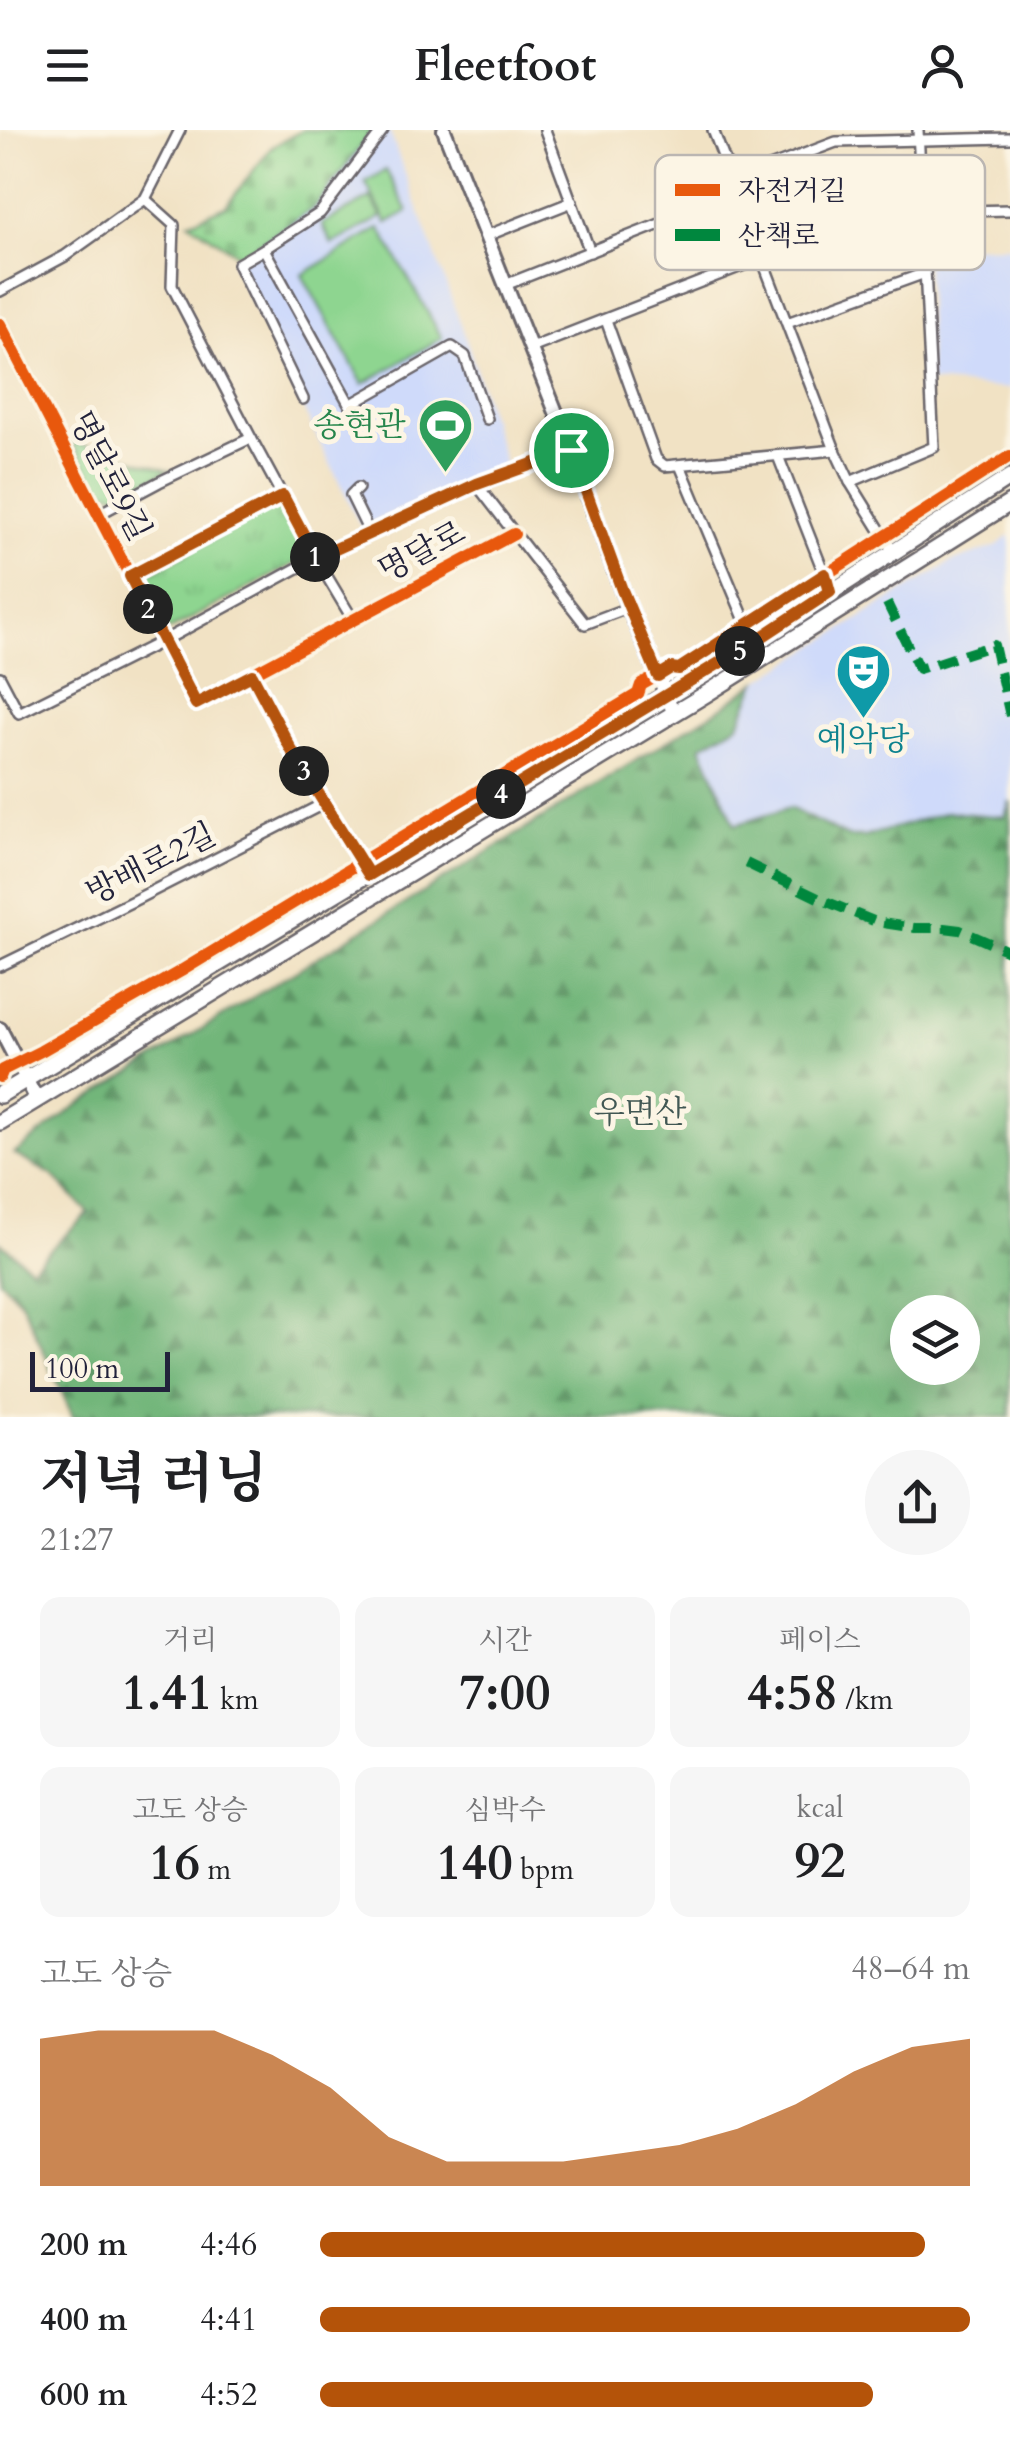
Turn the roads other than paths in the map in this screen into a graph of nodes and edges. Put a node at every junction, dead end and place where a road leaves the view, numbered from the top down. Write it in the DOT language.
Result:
graph roads {
  1 [pos="180,130"];
  2 [pos="383,130"];
  3 [pos="444,130"];
  4 [pos="545,130"];
  5 [pos="713,130"];
  6 [pos="918,135"];
  7 [pos="1010,138"];
  8 [pos="722,155"];
  9 [pos="801,155"];
  10 [pos="145,199"];
  11 [pos="572,202"];
  12 [pos="1010,210"];
  13 [pos="985,211"];
  14 [pos="655,226"];
  15 [pos="486,236"];
  16 [pos="264,250"];
  17 [pos="590,252"];
  18 [pos="732,270"];
  19 [pos="767,270"];
  20 [pos="924,270"];
  21 [pos="924,273"];
  22 [pos="506,285"];
  23 [pos="0,291"];
  24 [pos="606,320"];
  25 [pos="787,323"];
  26 [pos="0,324"];
  27 [pos="531,348"];
  28 [pos="303,399"];
  29 [pos="486,419"];
  30 [pos="250,438"];
  31 [pos="571,450"];
  32 [pos="835,450"];
  33 [pos="778,456"];
  34 [pos="680,465"];
  35 [pos="1010,477"];
  36 [pos="850,482"];
  37 [pos="477,484"];
  38 [pos="358,488"];
  39 [pos="283,496"];
  40 [pos="1010,503"];
  41 [pos="99,514"];
  42 [pos="370,534"];
  43 [pos="514,534"];
  44 [pos="894,552"];
  45 [pos="316,558"];
  46 [pos="130,576"];
  47 [pos="830,592"];
  48 [pos="630,607"];
  49 [pos="354,620"];
  50 [pos="165,640"];
  51 [pos="754,642"];
  52 [pos="252,675"];
  53 [pos="0,677"];
  54 [pos="667,696"];
  55 [pos="674,714"];
  56 [pos="323,804"];
  57 [pos="369,875"];
  58 [pos="0,966"];
  59 [pos="0,1030"];
  60 [pos="26,1080"];
  61 [pos="0,1096"];
  62 [pos="37,1100"];
  63 [pos="0,1122"];
  1 -- 10 [label="street"];
  2 -- 16 [label="street"];
  3 -- 15 [label="main road"];
  4 -- 11 [label="street"];
  5 -- 8 [label="street"];
  6 -- 7 [label="street"];
  6 -- 9 [label="street"];
  10 -- 23 [label="street"];
  10 -- 30 [label="street"];
  11 -- 15 [label="street"];
  11 -- 17 [label="street"];
  12 -- 13 [label="street"];
  14 -- 17 [label="street"];
  15 -- 22 [label="main road"];
  16 -- 28 [label="street"];
  16 -- 29 [label="street"];
  17 -- 22 [label="street"];
  18 -- 24 [label="street"];
  19 -- 25 [label="street"];
  20 -- 21 [label="street"];
  21 -- 25 [label="street"];
  21 -- 36 [label="street"];
  22 -- 27 [label="main road"];
  24 -- 27 [label="street"];
  24 -- 34 [label="street"];
  25 -- 32 [label="street"];
  26 -- 41 [label="street, 명달로9길"];
  27 -- 31 [label="main road"];
  30 -- 39 [label="street"];
  30 -- 41 [label="street, 명달로9길"];
  31 -- 37 [label="street"];
  31 -- 48 [label="main road"];
  32 -- 33 [label="street"];
  32 -- 36 [label="street"];
  33 -- 34 [label="street"];
  33 -- 47 [label="street"];
  34 -- 51 [label="street"];
  35 -- 44 [label="main road"];
  36 -- 44 [label="street"];
  37 -- 42 [label="street"];
  37 -- 43 [label="street, 명달로"];
  38 -- 42 [label="street"];
  39 -- 45 [label="street"];
  39 -- 46 [label="street, 명달로9길"];
  40 -- 55 [label="main road"];
  41 -- 46 [label="street, 명달로9길"];
  42 -- 45 [label="street"];
  43 -- 48 [label="street, 명달로"];
  43 -- 49 [label="street, 명달로"];
  44 -- 47 [label="main road"];
  45 -- 49 [label="street"];
  45 -- 50 [label="street"];
  46 -- 50 [label="street, 명달로9길"];
  47 -- 51 [label="main road"];
  48 -- 54 [label="main road"];
  49 -- 52 [label="street, 명달로"];
  50 -- 52 [label="street, 명달로9길"];
  50 -- 53 [label="street"];
  51 -- 54 [label="main road"];
  52 -- 56 [label="street"];
  54 -- 55 [label="main road"];
  54 -- 57 [label="main road"];
  55 -- 62 [label="main road"];
  56 -- 57 [label="street"];
  56 -- 58 [label="street, 방배로2길"];
  57 -- 60 [label="main road"];
  59 -- 60 [label="main road"];
  60 -- 61 [label="main road"];
  60 -- 62 [label="main road"];
  62 -- 63 [label="main road"];
}
